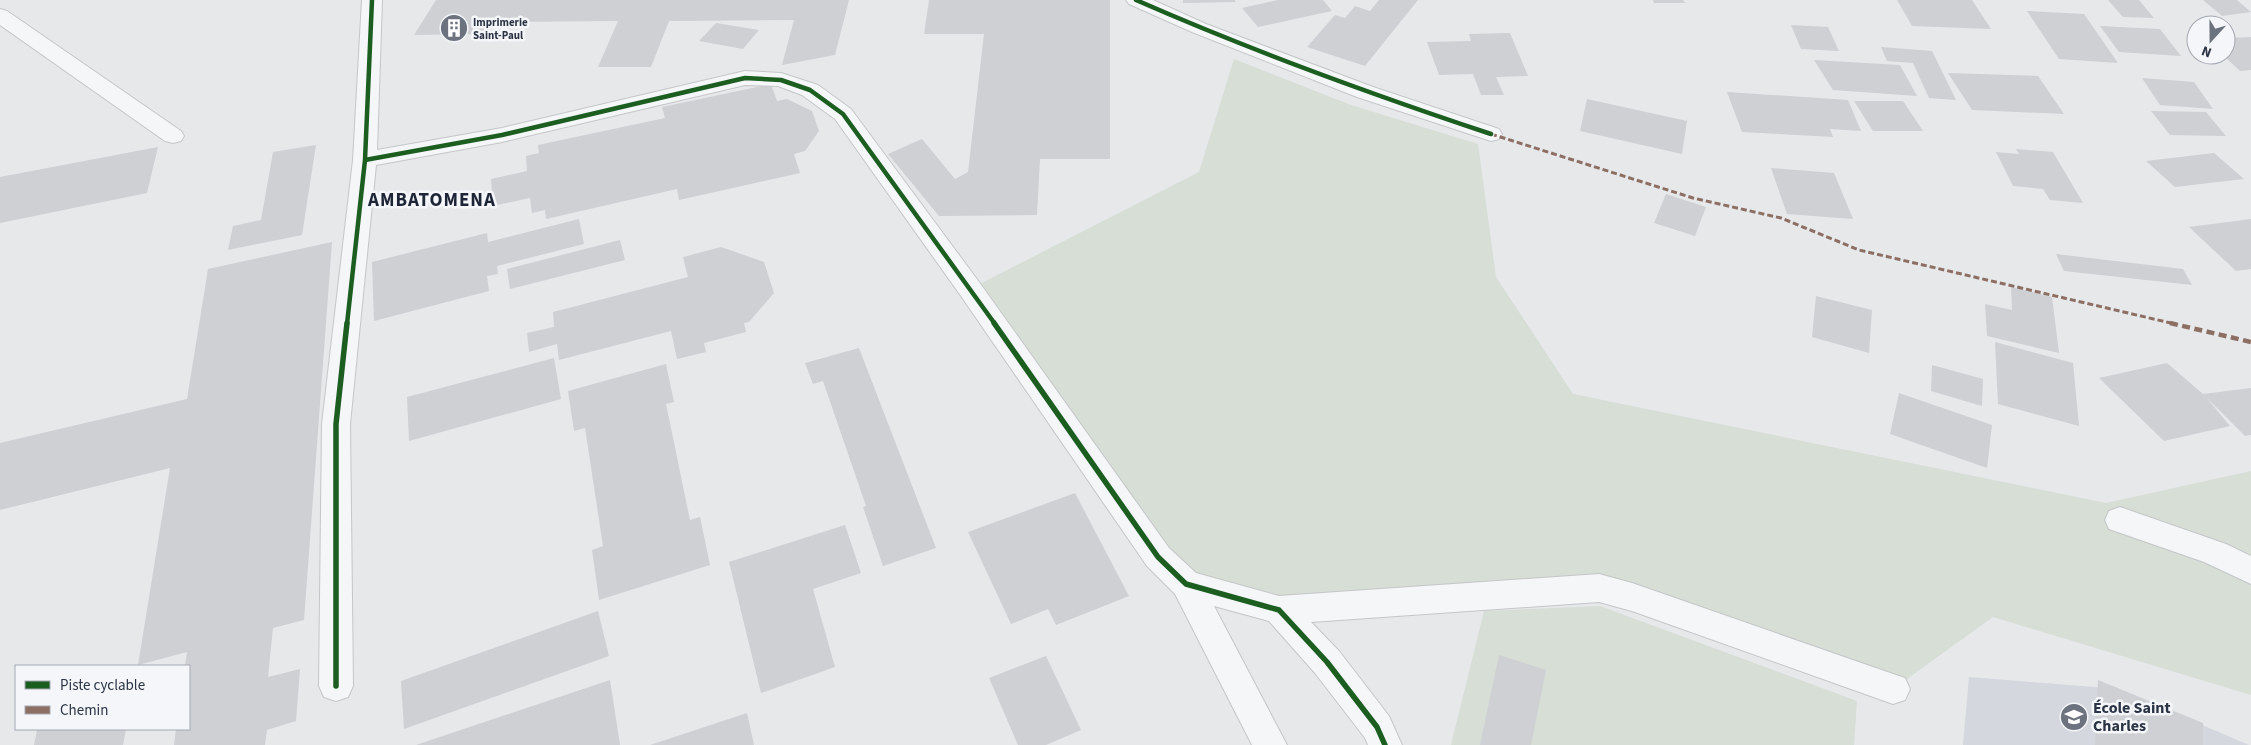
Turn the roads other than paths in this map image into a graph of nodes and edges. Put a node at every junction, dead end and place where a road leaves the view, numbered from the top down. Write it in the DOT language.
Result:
graph roads {
  1 [pos="372,0"];
  2 [pos="1136,0"];
  3 [pos="0,15"];
  4 [pos="1491,134"];
  5 [pos="173,136"];
  6 [pos="365,160"];
  7 [pos="2120,520"];
  8 [pos="2251,571"];
  9 [pos="1186,584"];
  10 [pos="1279,610"];
  11 [pos="336,686"];
  12 [pos="1893,689"];
  13 [pos="1270,745"];
  14 [pos="1385,745"];
  1 -- 6 [label="street"];
  2 -- 4 [label="street"];
  3 -- 5 [label="street"];
  6 -- 9 [label="street"];
  6 -- 11 [label="street"];
  7 -- 8 [label="street"];
  9 -- 10 [label="street"];
  9 -- 13 [label="street"];
  10 -- 12 [label="street"];
  10 -- 14 [label="street"];
}
